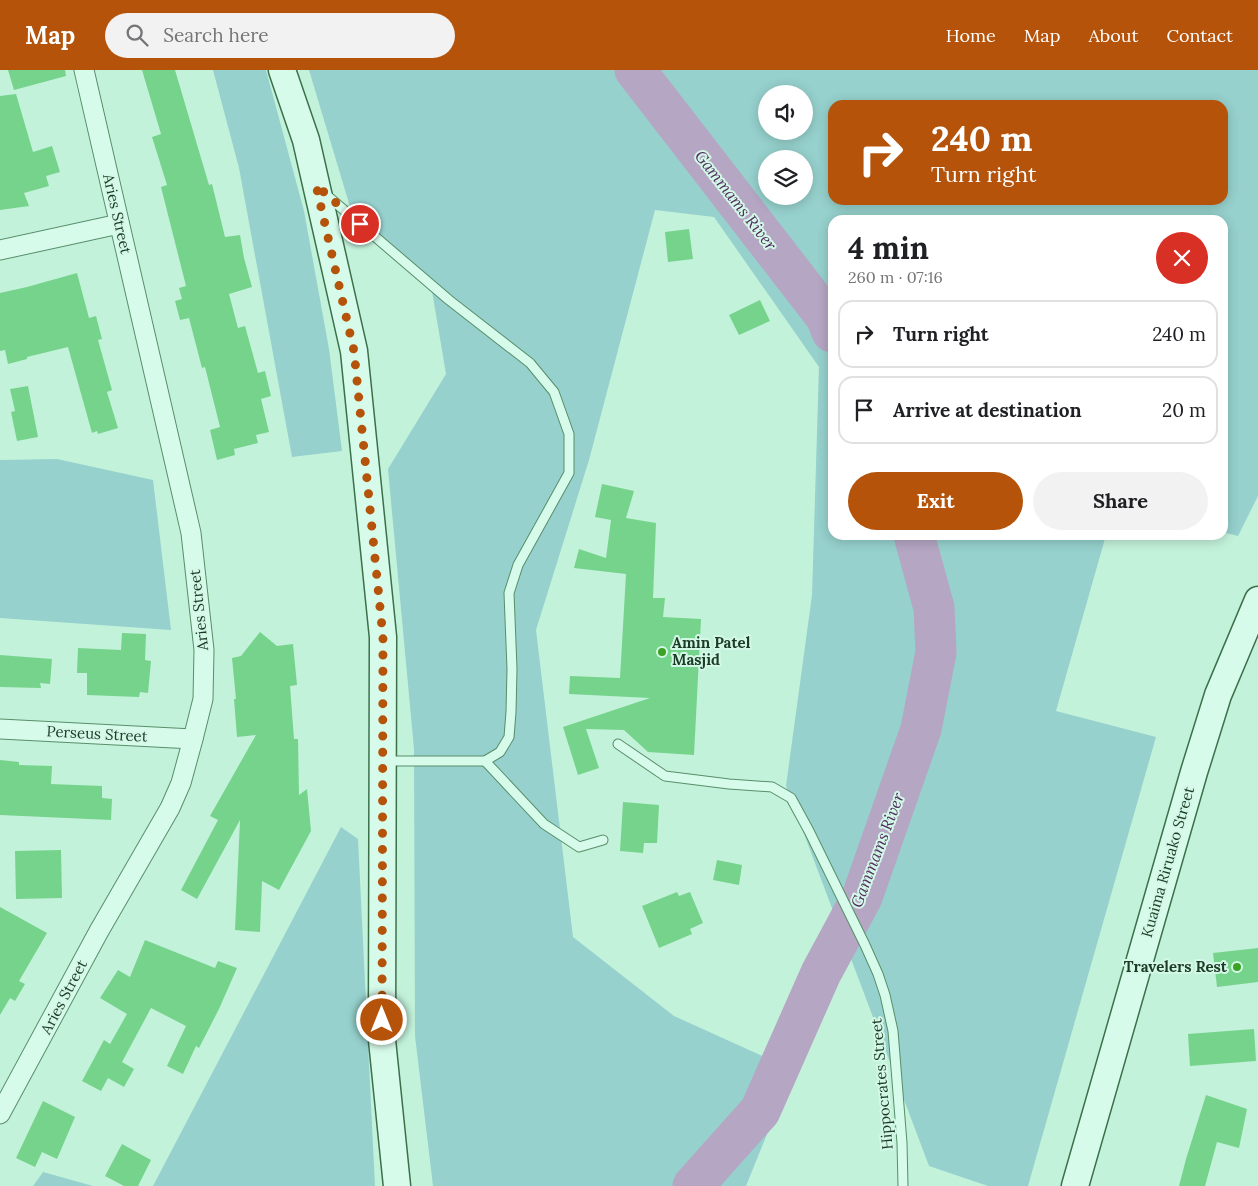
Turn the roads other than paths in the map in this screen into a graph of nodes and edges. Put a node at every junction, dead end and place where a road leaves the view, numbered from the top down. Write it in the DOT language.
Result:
graph roads {
  1 [pos="84,70"];
  2 [pos="282,70"];
  3 [pos="316,185"];
  4 [pos="119,224"];
  5 [pos="0,250"];
  6 [pos="1258,600"];
  7 [pos="0,729"];
  8 [pos="193,739"];
  9 [pos="618,744"];
  10 [pos="383,761"];
  11 [pos="485,761"];
  12 [pos="602,840"];
  13 [pos="0,1114"];
  14 [pos="397,1186"];
  15 [pos="903,1186"];
  16 [pos="1075,1186"];
  1 -- 4 [label="street, Aries Street"];
  2 -- 3 [label="street"];
  3 -- 10 [label="street"];
  3 -- 11 [label="lane"];
  4 -- 5 [label="street"];
  4 -- 8 [label="street, Aries Street"];
  6 -- 16 [label="street, Kuaima Riruako Street"];
  7 -- 8 [label="street, Perseus Street"];
  8 -- 13 [label="street, Aries Street"];
  9 -- 15 [label="lane, Hippocrates Street"];
  10 -- 11 [label="lane"];
  10 -- 14 [label="street"];
  11 -- 12 [label="lane"];
}
